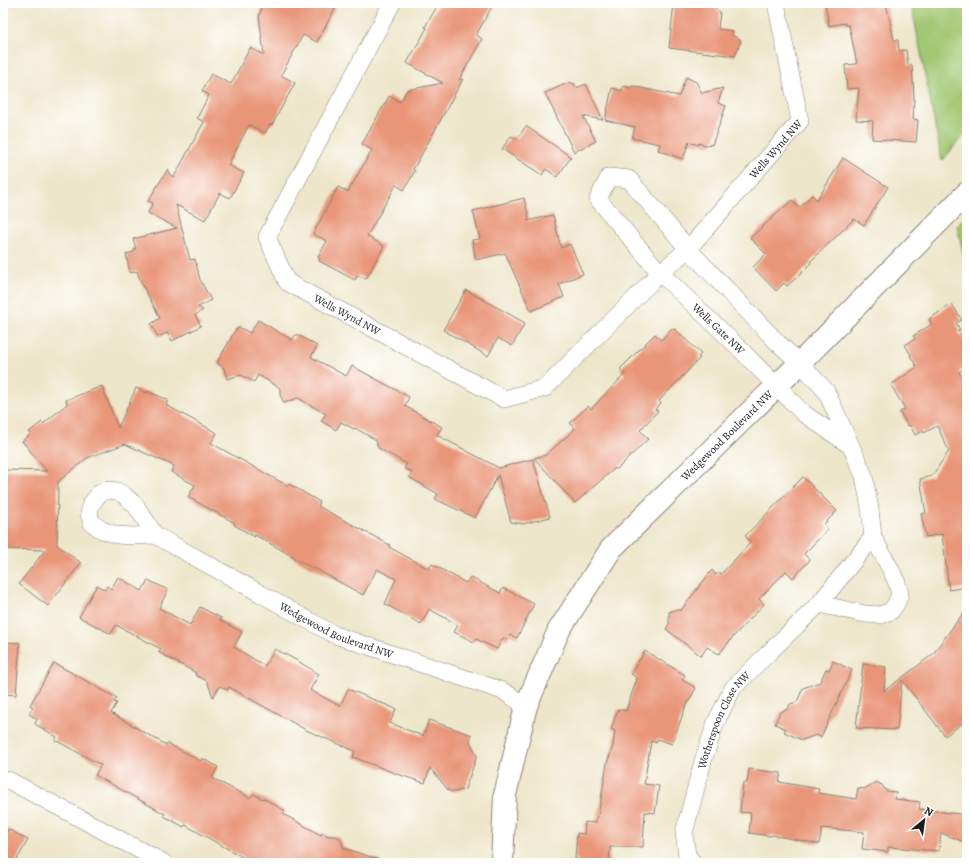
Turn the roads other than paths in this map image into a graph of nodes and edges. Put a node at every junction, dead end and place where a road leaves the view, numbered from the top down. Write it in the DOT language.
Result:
graph roads {
  1 [pos="392,3"];
  2 [pos="776,3"];
  3 [pos="967,193"];
  4 [pos="688,249"];
  5 [pos="660,273"];
  6 [pos="800,363"];
  7 [pos="776,387"];
  8 [pos="851,446"];
  9 [pos="155,535"];
  10 [pos="873,537"];
  11 [pos="819,604"];
  12 [pos="526,706"];
  13 [pos="4,777"];
  14 [pos="164,863"];
  15 [pos="502,863"];
  16 [pos="693,863"];
  1 -- 5 [label="street, Wells Wynd NW"];
  2 -- 4 [label="street, Wells Wynd NW"];
  3 -- 6 [label="street, Wedgewood Boulevard NW"];
  4 -- 5 [label="street, Wells Wynd NW"];
  4 -- 5 [label="street"];
  4 -- 6 [label="street"];
  5 -- 7 [label="street, Wells Gate NW"];
  6 -- 7 [label="street, Wedgewood Boulevard NW"];
  6 -- 8 [label="street"];
  7 -- 8 [label="street"];
  7 -- 12 [label="street, Wedgewood Boulevard NW"];
  8 -- 10 [label="street"];
  9 -- 12 [label="street, Wedgewood Boulevard NW"];
  10 -- 11 [label="street, Wotherspoon Close NW"];
  10 -- 11 [label="street"];
  11 -- 16 [label="street, Wotherspoon Close NW"];
  12 -- 15 [label="street, Wedgewood Boulevard NW"];
  13 -- 14 [label="street"];
}
